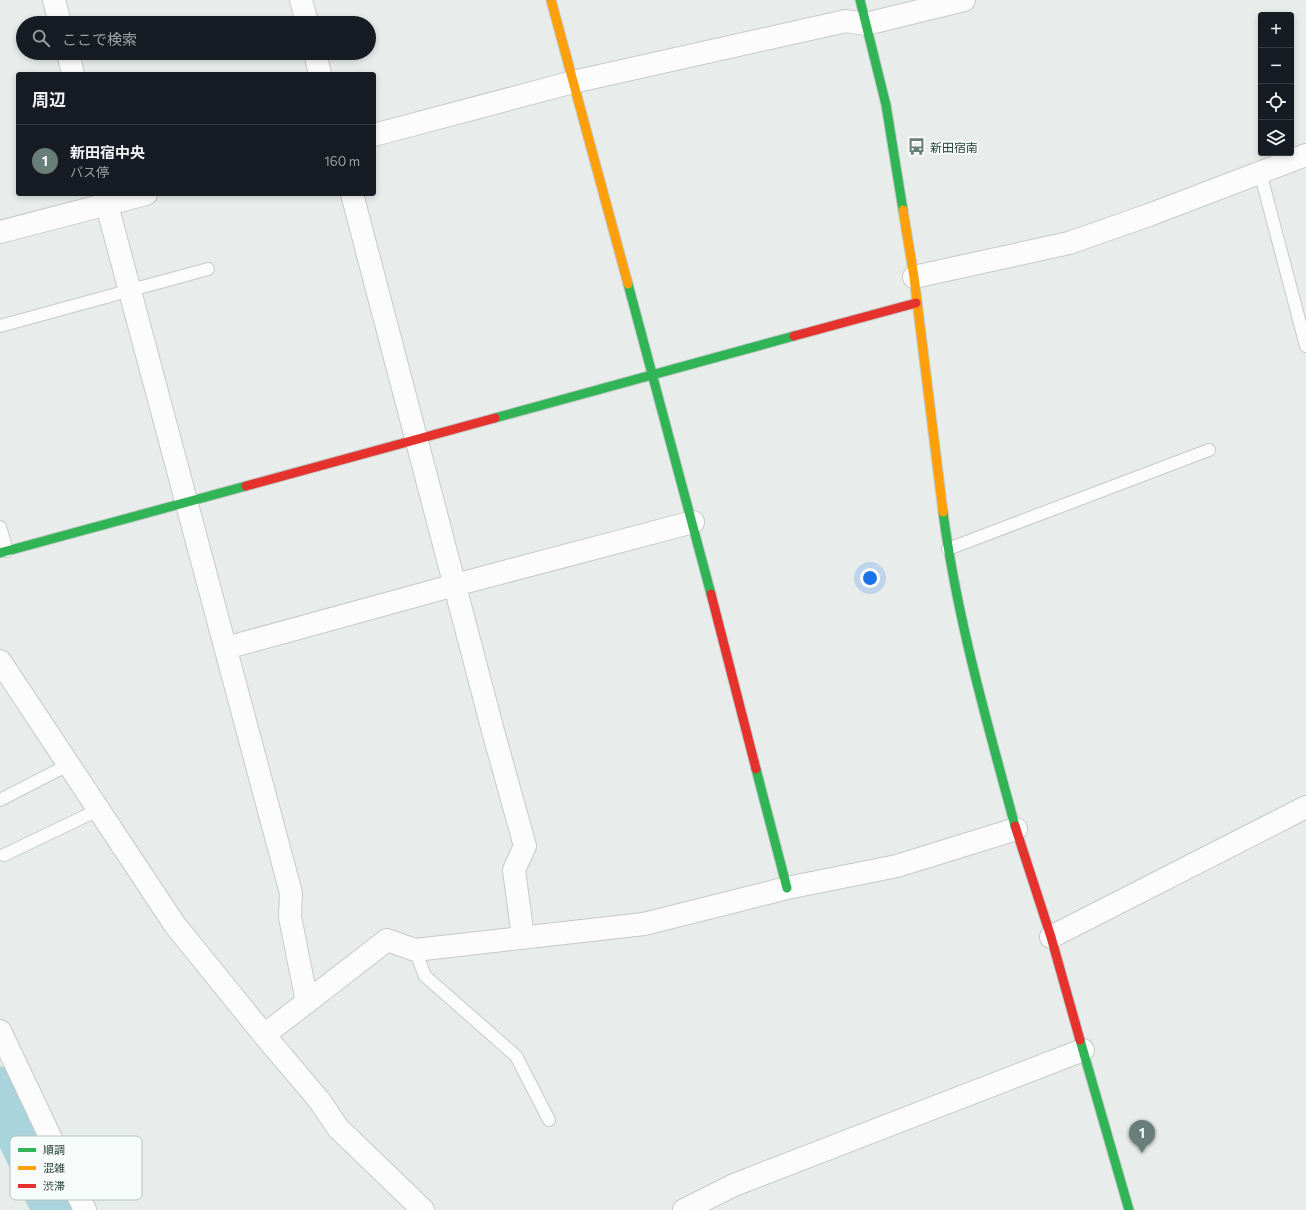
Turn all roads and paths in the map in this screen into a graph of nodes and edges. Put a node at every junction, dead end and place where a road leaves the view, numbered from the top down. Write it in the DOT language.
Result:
graph roads {
  1 [pos="54,0"];
  2 [pos="301,0"];
  3 [pos="551,0"];
  4 [pos="860,0"];
  5 [pos="964,0"];
  6 [pos="58,16"];
  7 [pos="305,16"];
  8 [pos="866,24"];
  9 [pos="70,60"];
  10 [pos="317,60"];
  11 [pos="73,72"];
  12 [pos="320,72"];
  13 [pos="573,82"];
  14 [pos="376,134"];
  15 [pos="1306,155"];
  16 [pos="1260,172"];
  17 [pos="130,196"];
  18 [pos="353,196"];
  19 [pos="106,199"];
  20 [pos="0,232"];
  21 [pos="208,269"];
  22 [pos="914,277"];
  23 [pos="129,291"];
  24 [pos="916,303"];
  25 [pos="1302,318"];
  26 [pos="0,326"];
  27 [pos="1306,346"];
  28 [pos="654,376"];
  29 [pos="417,440"];
  30 [pos="1209,450"];
  31 [pos="187,502"];
  32 [pos="693,522"];
  33 [pos="0,526"];
  34 [pos="948,549"];
  35 [pos="3,552"];
  36 [pos="455,585"];
  37 [pos="226,648"];
  38 [pos="0,661"];
  39 [pos="68,765"];
  40 [pos="0,800"];
  41 [pos="1306,807"];
  42 [pos="98,810"];
  43 [pos="1016,829"];
  44 [pos="4,855"];
  45 [pos="787,888"];
  46 [pos="523,937"];
  47 [pos="1051,937"];
  48 [pos="415,950"];
  49 [pos="307,1002"];
  50 [pos="0,1031"];
  51 [pos="264,1036"];
  52 [pos="1083,1050"];
  53 [pos="549,1120"];
  54 [pos="50,1136"];
  55 [pos="80,1200"];
  56 [pos="85,1210"];
  57 [pos="423,1210"];
  58 [pos="684,1210"];
  59 [pos="1129,1210"];
  1 -- 6 [label="street"];
  2 -- 7 [label="street"];
  3 -- 13 [label="street"];
  4 -- 8 [label="street"];
  5 -- 8 [label="street"];
  8 -- 13 [label="street"];
  8 -- 22 [label="street"];
  9 -- 11 [label="street"];
  10 -- 12 [label="street"];
  13 -- 14 [label="street"];
  13 -- 28 [label="street"];
  15 -- 16 [label="street"];
  16 -- 22 [label="street"];
  16 -- 25 [label="lane"];
  17 -- 19 [label="street"];
  18 -- 29 [label="street"];
  19 -- 20 [label="street"];
  19 -- 23 [label="street"];
  21 -- 23 [label="lane"];
  22 -- 24 [label="street"];
  23 -- 26 [label="lane"];
  23 -- 31 [label="street"];
  24 -- 28 [label="street"];
  24 -- 34 [label="street"];
  25 -- 27 [label="lane"];
  28 -- 29 [label="street"];
  28 -- 32 [label="street"];
  29 -- 31 [label="street"];
  29 -- 36 [label="street"];
  30 -- 34 [label="lane"];
  31 -- 35 [label="street"];
  31 -- 37 [label="street"];
  32 -- 36 [label="street"];
  32 -- 45 [label="street"];
  33 -- 35 [label="lane"];
  34 -- 43 [label="street"];
  36 -- 37 [label="street"];
  36 -- 46 [label="street"];
  37 -- 49 [label="street"];
  38 -- 39 [label="street"];
  39 -- 40 [label="lane"];
  39 -- 42 [label="street"];
  41 -- 47 [label="street"];
  42 -- 44 [label="lane"];
  42 -- 51 [label="street"];
  43 -- 45 [label="street"];
  43 -- 47 [label="street"];
  45 -- 46 [label="street"];
  46 -- 48 [label="street"];
  47 -- 52 [label="street"];
  48 -- 49 [label="street"];
  48 -- 53 [label="lane"];
  49 -- 51 [label="street"];
  50 -- 54 [label="street"];
  51 -- 57 [label="street"];
  52 -- 58 [label="street"];
  52 -- 59 [label="street"];
  55 -- 56 [label="street"];
}
